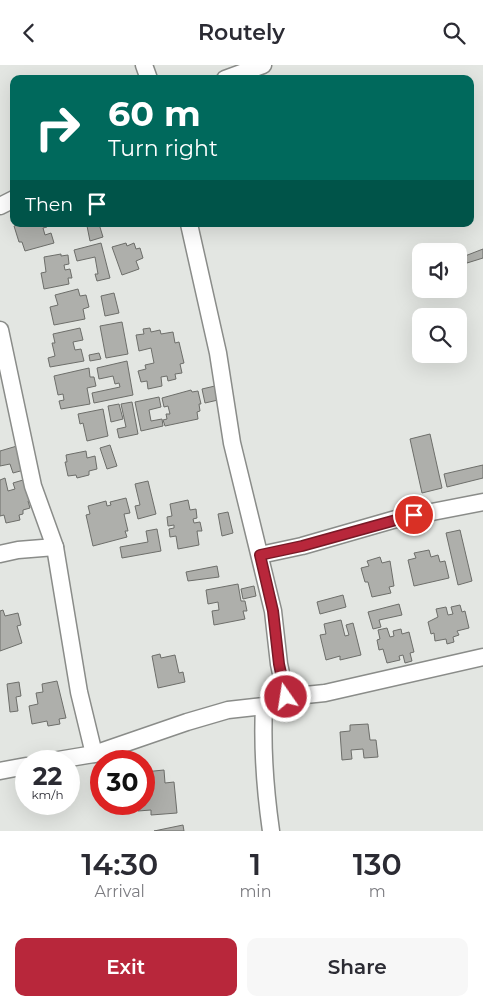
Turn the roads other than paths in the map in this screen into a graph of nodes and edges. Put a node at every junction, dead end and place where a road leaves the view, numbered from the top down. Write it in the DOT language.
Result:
graph roads {
  1 [pos="263,65"];
  2 [pos="236,75"];
  3 [pos="190,227"];
  4 [pos="0,330"];
  5 [pos="483,502"];
  6 [pos="55,547"];
  7 [pos="0,554"];
  8 [pos="260,555"];
  9 [pos="483,657"];
  10 [pos="286,697"];
  11 [pos="264,706"];
  12 [pos="93,750"];
  13 [pos="103,750"];
  14 [pos="15,768"];
  15 [pos="0,771"];
  16 [pos="271,831"];
  1 -- 2 [label="street"];
  3 -- 8 [label="street"];
  4 -- 6 [label="street"];
  5 -- 8 [label="street"];
  6 -- 7 [label="street"];
  6 -- 12 [label="street"];
  8 -- 10 [label="street"];
  9 -- 10 [label="street"];
  10 -- 11 [label="street"];
  11 -- 13 [label="street"];
  11 -- 16 [label="street"];
  14 -- 15 [label="street"];
}
